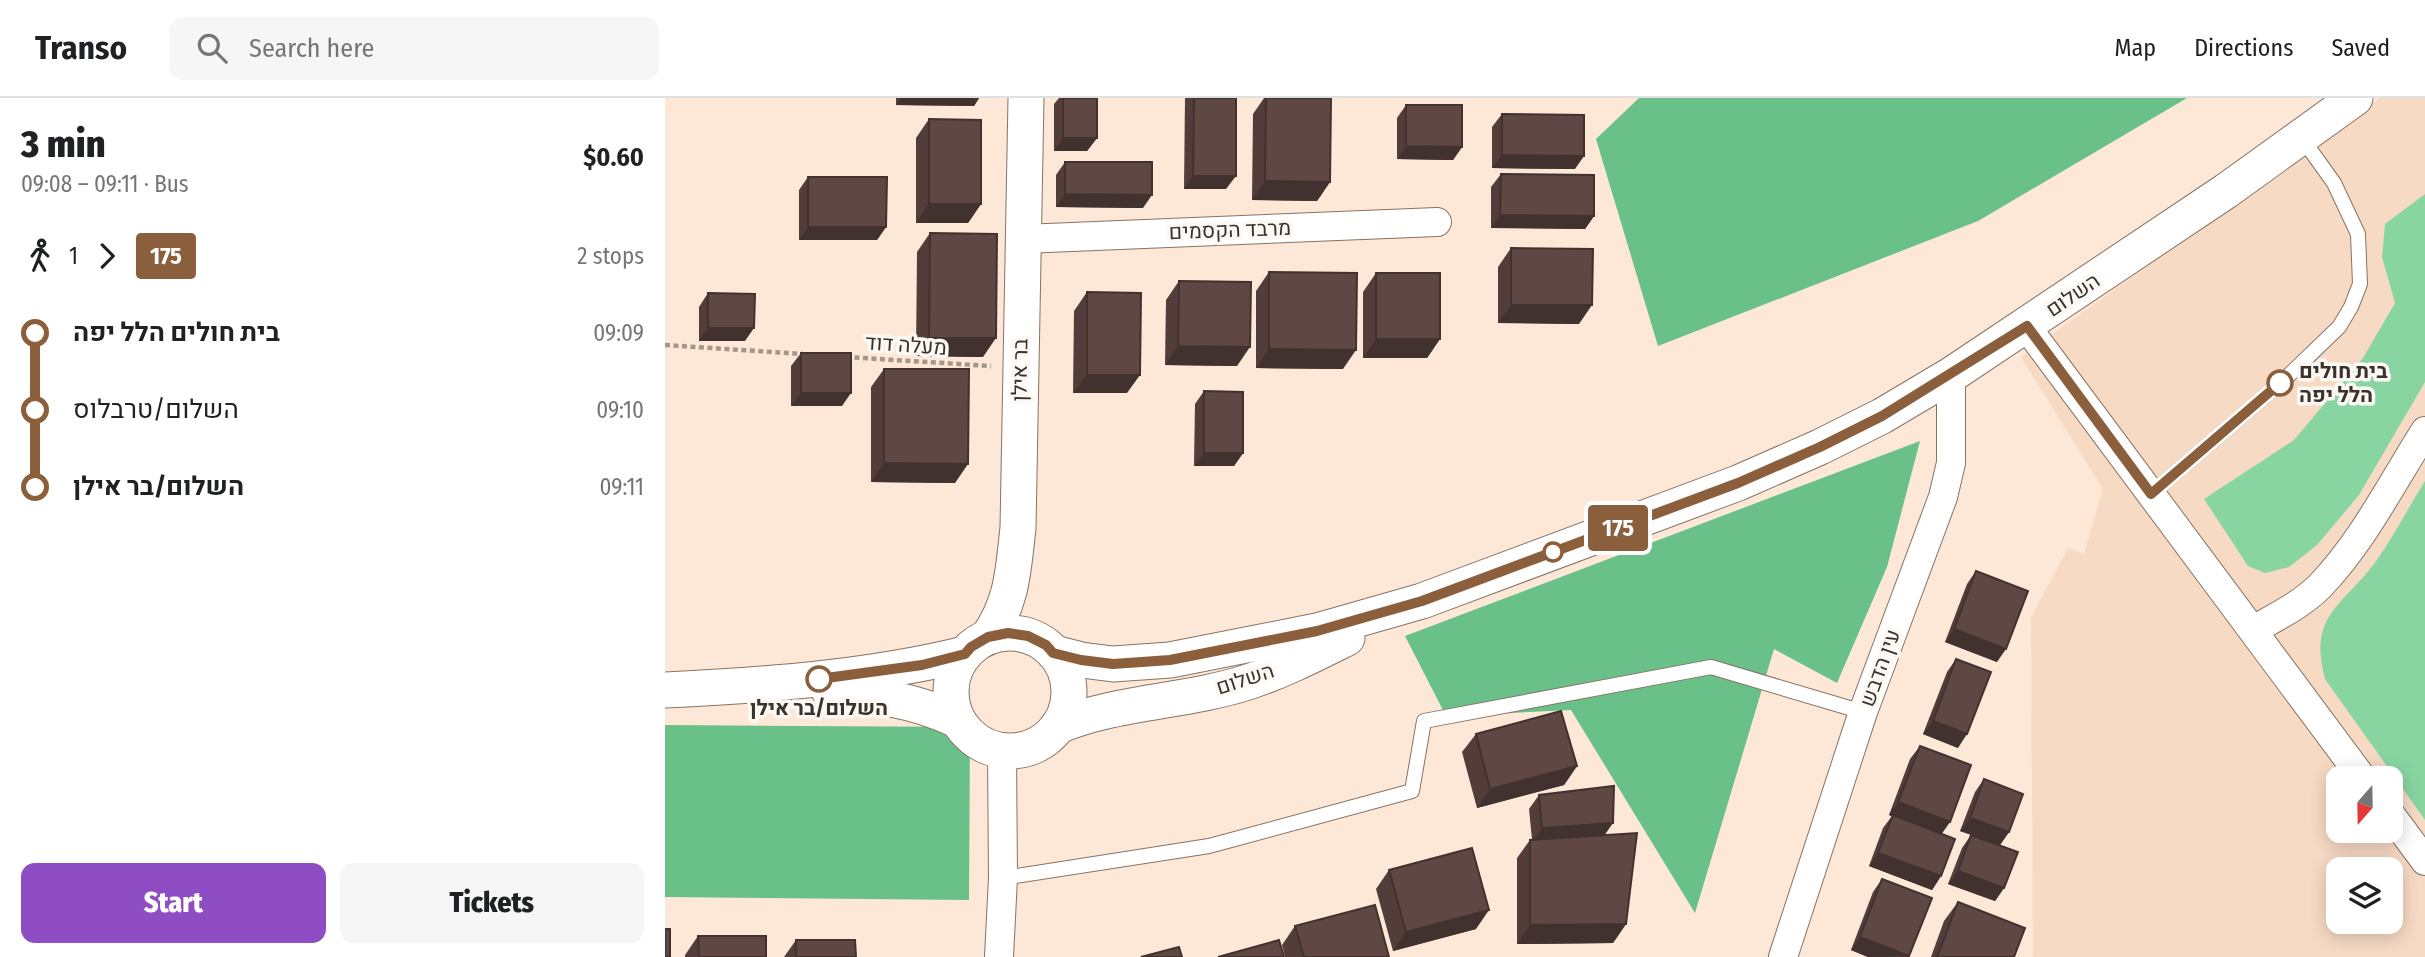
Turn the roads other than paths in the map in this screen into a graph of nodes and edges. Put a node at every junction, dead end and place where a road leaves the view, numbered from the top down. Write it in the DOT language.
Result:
graph roads {
  1 [pos="1026,98"];
  2 [pos="2355,98"];
  3 [pos="2301,137"];
  4 [pos="1437,222"];
  5 [pos="1023,239"];
  6 [pos="2027,326"];
  7 [pos="1951,375"];
  8 [pos="2425,431"];
  9 [pos="2151,494"];
  10 [pos="1422,601"];
  11 [pos="2253,630"];
  12 [pos="977,645"];
  13 [pos="1053,653"];
  14 [pos="750,686"];
  15 [pos="665,690"];
  16 [pos="1863,712"];
  17 [pos="957,720"];
  18 [pos="1058,726"];
  19 [pos="1002,751"];
  20 [pos="2354,766"];
  21 [pos="2403,831"];
  22 [pos="2425,861"];
  23 [pos="1003,878"];
  24 [pos="999,957"];
  25 [pos="1783,957"];
  1 -- 5 [label="street, בר אילן"];
  2 -- 3 [label="street, השלום"];
  3 -- 6 [label="street, השלום"];
  3 -- 9 [label="lane"];
  4 -- 5 [label="street, מרבד הקסמים"];
  5 -- 12 [label="street, בר אילן"];
  6 -- 7 [label="street, השלום"];
  6 -- 9 [label="street"];
  7 -- 10 [label="street, השלום"];
  7 -- 16 [label="street, עין הדבש"];
  8 -- 11 [label="street"];
  9 -- 11 [label="street"];
  10 -- 13 [label="street, השלום"];
  10 -- 18 [label="street, השלום"];
  11 -- 20 [label="street"];
  12 -- 13 [label="street"];
  12 -- 14 [label="street"];
  12 -- 17 [label="street"];
  13 -- 18 [label="street"];
  14 -- 15 [label="street"];
  14 -- 17 [label="street"];
  16 -- 23 [label="lane"];
  16 -- 25 [label="street, עין הדבש"];
  17 -- 19 [label="street"];
  18 -- 19 [label="street"];
  19 -- 23 [label="street"];
  21 -- 22 [label="street"];
  23 -- 24 [label="street"];
}
